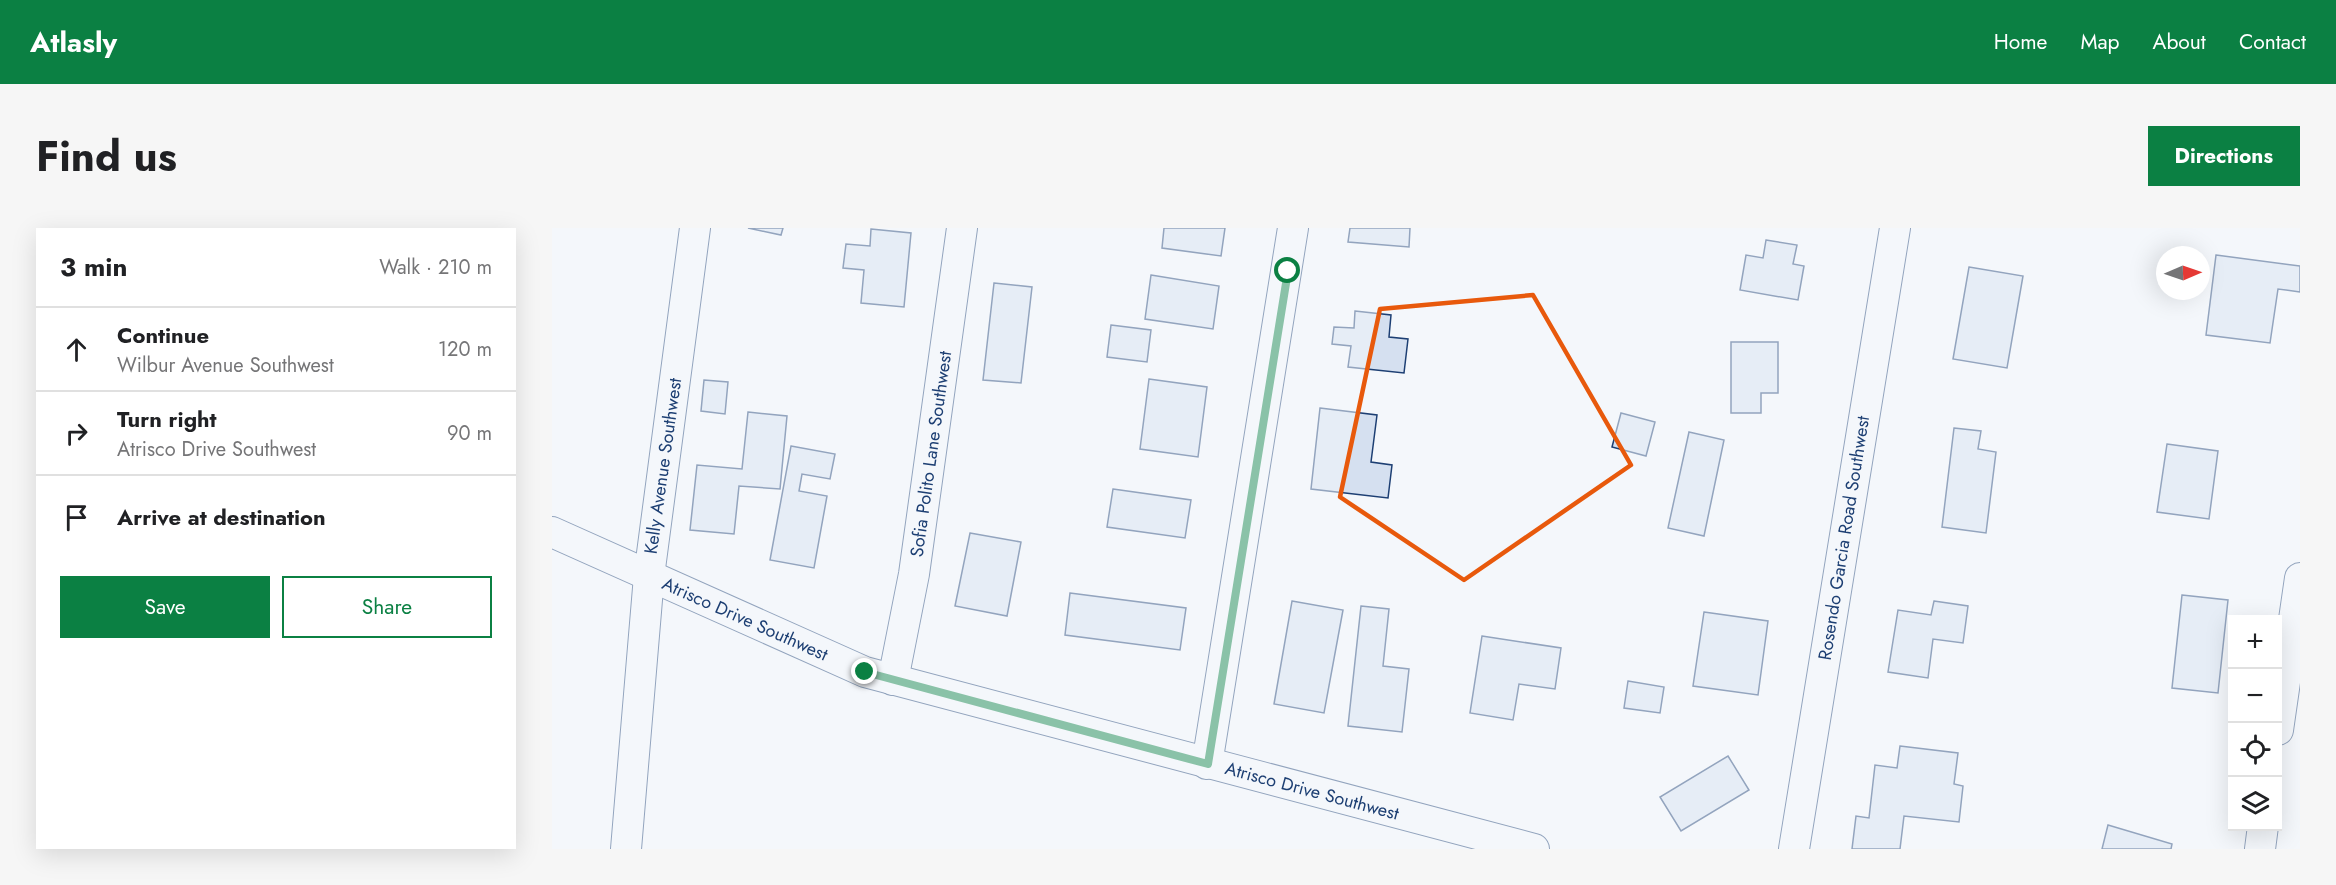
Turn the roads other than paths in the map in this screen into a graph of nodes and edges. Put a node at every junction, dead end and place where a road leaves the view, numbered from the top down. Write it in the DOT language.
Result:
graph roads {
  1 [pos="695,228"];
  2 [pos="962,228"];
  3 [pos="1293,228"];
  4 [pos="1894,228"];
  5 [pos="552,532"];
  6 [pos="649,576"];
  7 [pos="2300,578"];
  8 [pos="893,680"];
  9 [pos="2278,723"];
  10 [pos="1208,764"];
  11 [pos="2262,831"];
  12 [pos="626,849"];
  13 [pos="1534,849"];
  14 [pos="1794,849"];
  15 [pos="2260,849"];
  1 -- 6 [label="street, Kelly Avenue Southwest"];
  2 -- 8 [label="street, Sofia Polito Lane Southwest"];
  3 -- 10 [label="street"];
  4 -- 14 [label="street, Rosendo Garcia Road Southwest"];
  5 -- 6 [label="street, Atrisco Drive Southwest"];
  6 -- 8 [label="street, Atrisco Drive Southwest"];
  6 -- 12 [label="street, Kelly Avenue Southwest"];
  7 -- 9 [label="street"];
  8 -- 10 [label="street, Atrisco Drive Southwest"];
  10 -- 13 [label="street, Atrisco Drive Southwest"];
  11 -- 15 [label="street"];
}
